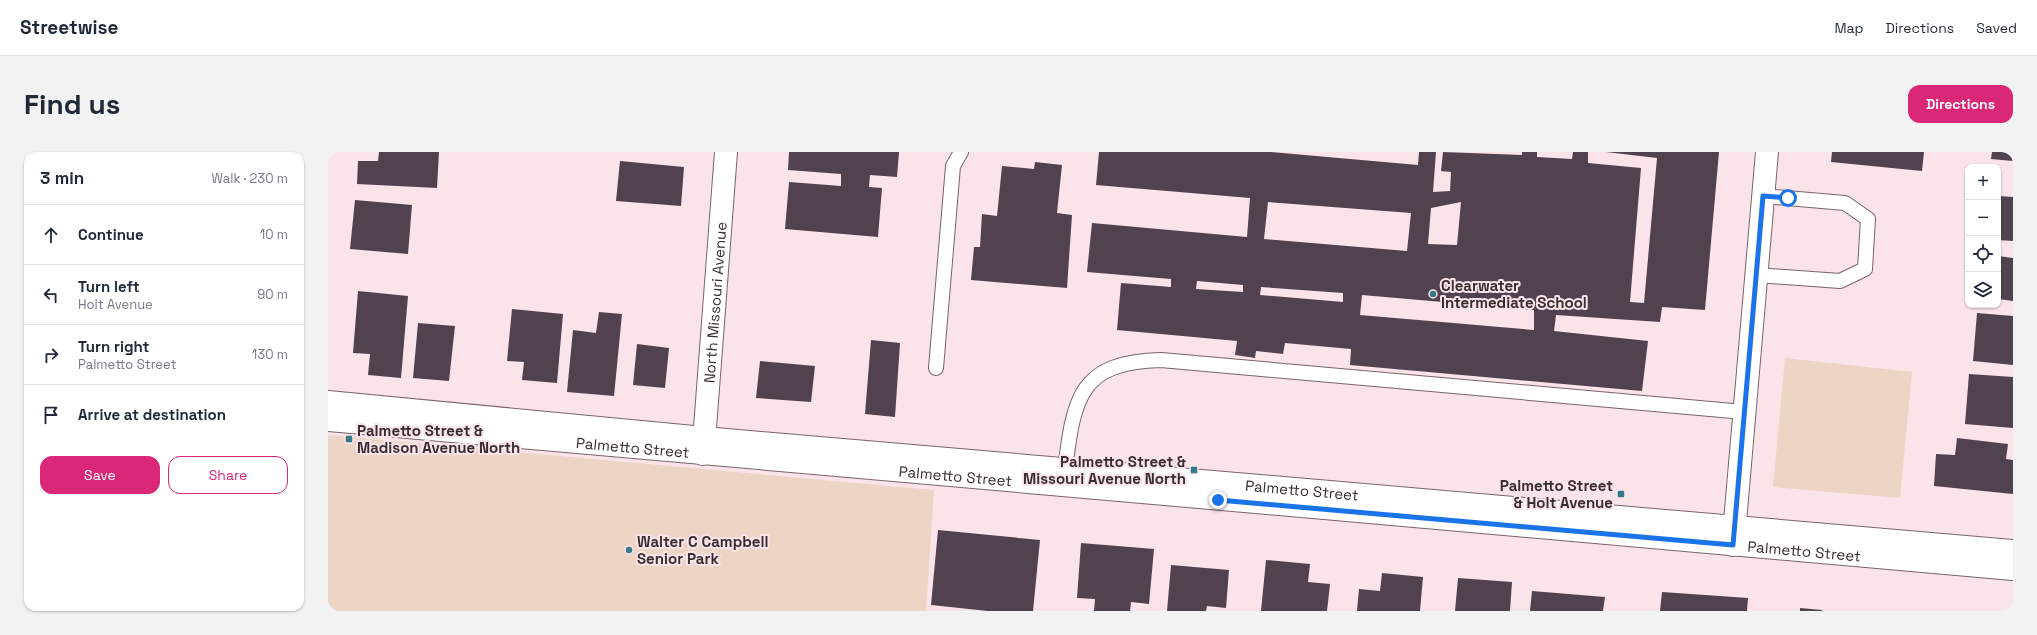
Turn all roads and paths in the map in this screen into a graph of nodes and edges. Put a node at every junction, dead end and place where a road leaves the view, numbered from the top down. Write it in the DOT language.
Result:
graph roads {
  1 [pos="726,152"];
  2 [pos="961,152"];
  3 [pos="1767,152"];
  4 [pos="1763,196"];
  5 [pos="1756,275"];
  6 [pos="936,368"];
  7 [pos="328,402"];
  8 [pos="1744,412"];
  9 [pos="328,420"];
  10 [pos="704,446"];
  11 [pos="1065,469"];
  12 [pos="1734,536"];
  13 [pos="2013,551"];
  14 [pos="2013,569"];
  1 -- 10 [label="street, North Missouri Avenue"];
  2 -- 6 [label="lane"];
  3 -- 4 [label="street"];
  4 -- 5 [label="street"];
  4 -- 5 [label="lane"];
  5 -- 8 [label="street"];
  7 -- 10 [label="street, Palmetto Street"];
  8 -- 11 [label="lane"];
  8 -- 12 [label="street"];
  9 -- 10 [label="street, Palmetto Street"];
  10 -- 11 [label="street, Palmetto Street"];
  10 -- 12 [label="street, Palmetto Street"];
  11 -- 12 [label="street, Palmetto Street"];
  12 -- 13 [label="street, Palmetto Street"];
  12 -- 14 [label="street, Palmetto Street"];
}
